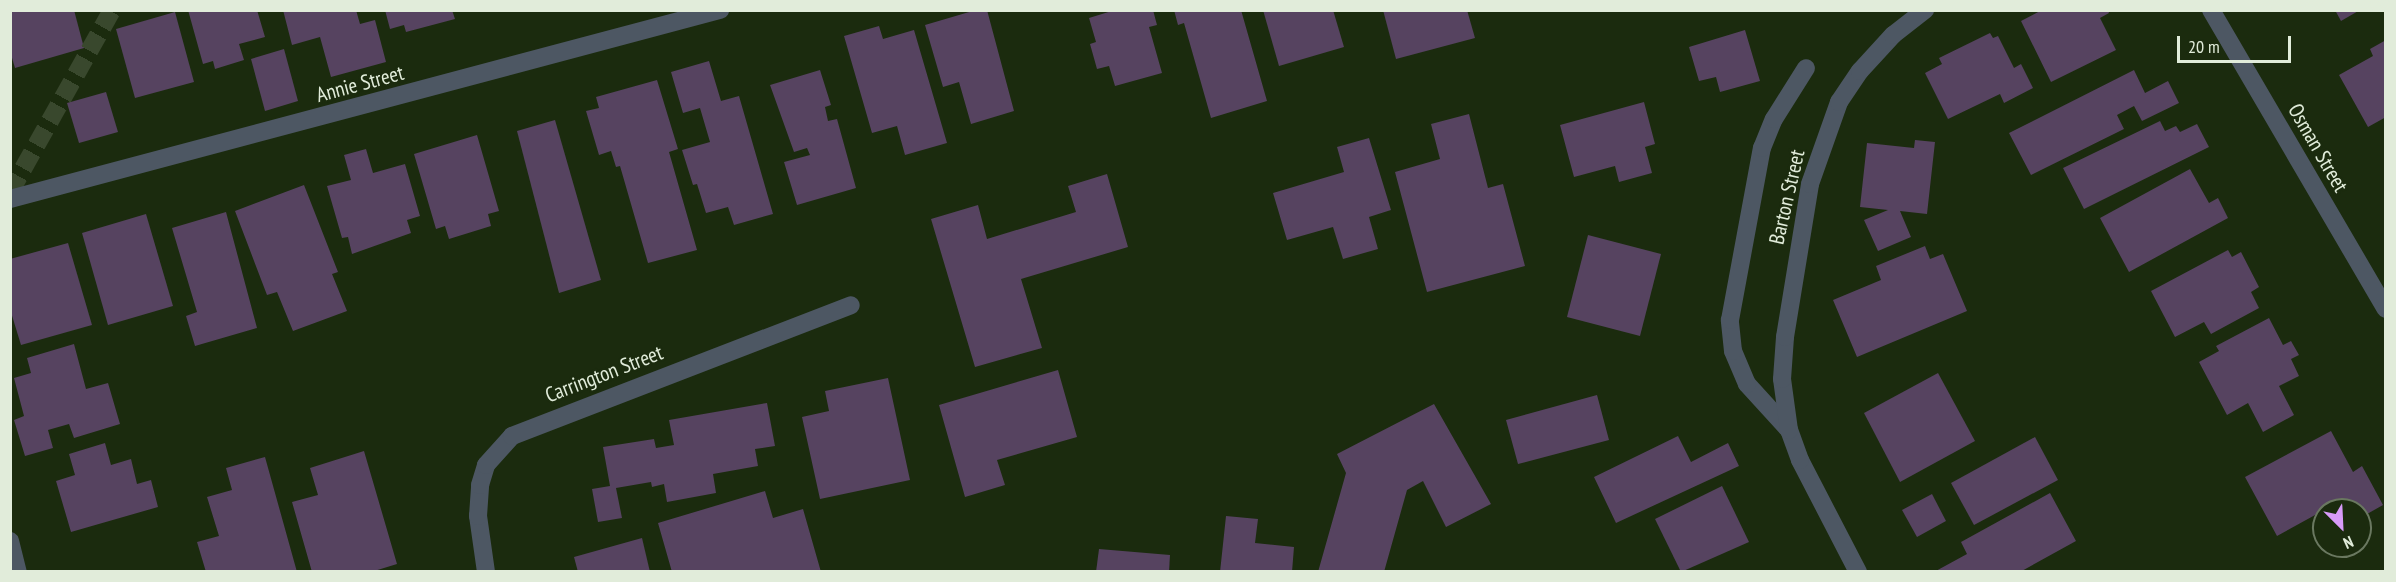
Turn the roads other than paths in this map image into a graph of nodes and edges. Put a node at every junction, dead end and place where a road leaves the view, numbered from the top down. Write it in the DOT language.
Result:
graph roads {
  1 [pos="720,10"];
  2 [pos="1924,10"];
  3 [pos="2211,10"];
  4 [pos="1806,68"];
  5 [pos="10,199"];
  6 [pos="851,305"];
  7 [pos="2385,309"];
  8 [pos="1789,430"];
  9 [pos="10,541"];
  10 [pos="18,572"];
  11 [pos="486,572"];
  12 [pos="1858,572"];
  1 -- 5 [label="street, Annie Street"];
  2 -- 8 [label="street, Barton Street"];
  3 -- 7 [label="street, Osman Street"];
  4 -- 8 [label="street, Barton Street"];
  6 -- 11 [label="street, Carrington Street"];
  8 -- 12 [label="street, Barton Street"];
  9 -- 10 [label="street"];
}
